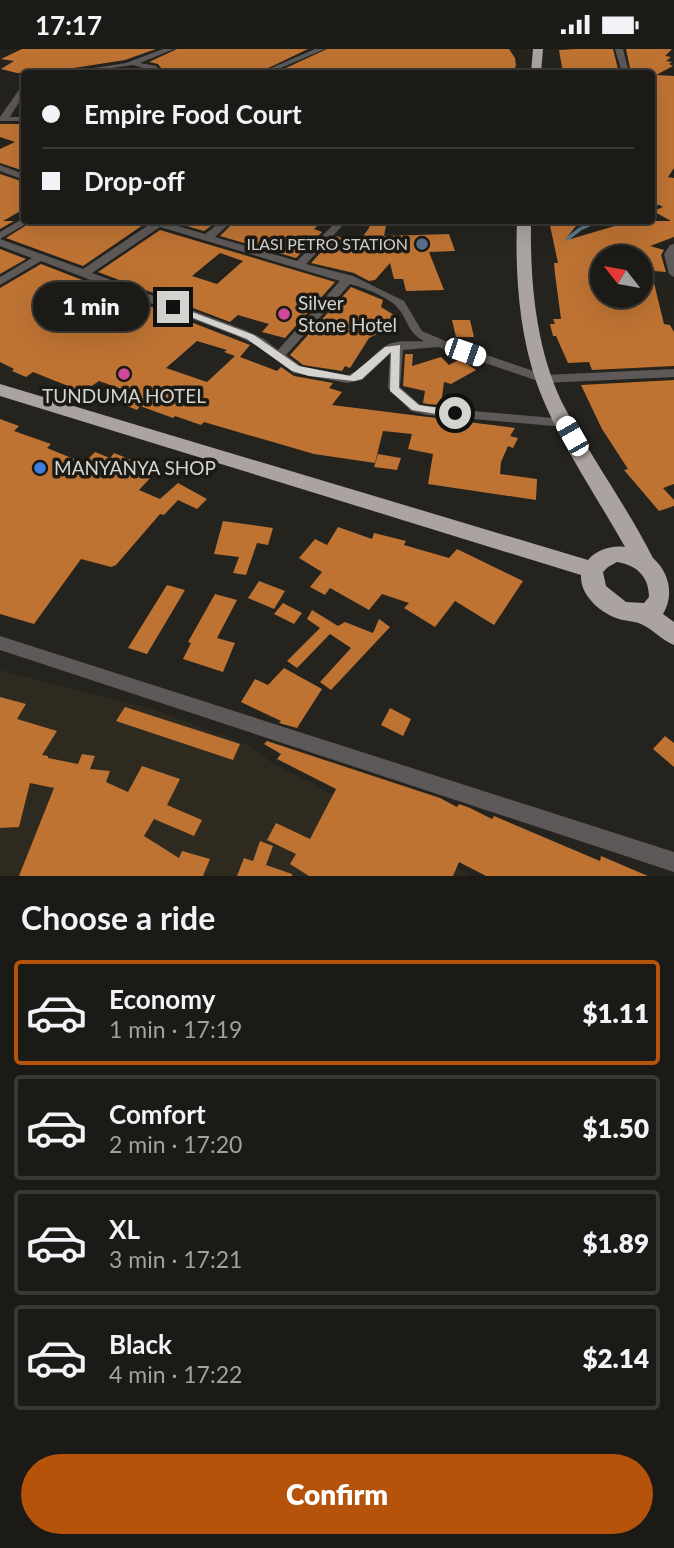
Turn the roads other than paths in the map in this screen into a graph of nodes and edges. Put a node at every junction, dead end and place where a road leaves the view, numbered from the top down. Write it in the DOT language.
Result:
graph roads {
  1 [pos="170,49"];
  2 [pos="321,49"];
  3 [pos="538,49"];
  4 [pos="619,49"];
  5 [pos="133,63"];
  6 [pos="85,70"];
  7 [pos="156,70"];
  8 [pos="271,70"];
  9 [pos="536,70"];
  10 [pos="624,70"];
  11 [pos="21,93"];
  12 [pos="3,119"];
  13 [pos="21,119"];
  14 [pos="0,168"];
  15 [pos="11,172"];
  16 [pos="21,176"];
  17 [pos="0,178"];
  18 [pos="21,224"];
  19 [pos="151,224"];
  20 [pos="161,224"];
  21 [pos="223,224"];
  22 [pos="339,224"];
  23 [pos="524,224"];
  24 [pos="0,236"];
  25 [pos="207,238"];
  26 [pos="0,242"];
  27 [pos="674,247"];
  28 [pos="40,257"];
  29 [pos="300,264"];
  30 [pos="83,274"];
  31 [pos="674,274"];
  32 [pos="349,278"];
  33 [pos="0,282"];
  34 [pos="439,343"];
  35 [pos="397,347"];
  36 [pos="279,356"];
  37 [pos="674,373"];
  38 [pos="544,379"];
  39 [pos="0,390"];
  40 [pos="565,423"];
  41 [pos="642,558"];
  42 [pos="593,570"];
  43 [pos="669,577"];
  44 [pos="645,614"];
  45 [pos="674,635"];
  46 [pos="0,643"];
  47 [pos="674,862"];
  1 -- 5 [label="street"];
  2 -- 8 [label="street"];
  3 -- 9 [label="highway"];
  4 -- 10 [label="street"];
  5 -- 6 [label="street"];
  5 -- 7 [label="street"];
  11 -- 12 [label="street"];
  12 -- 13 [label="street"];
  14 -- 15 [label="street"];
  15 -- 16 [label="street"];
  15 -- 17 [label="street"];
  18 -- 24 [label="street"];
  19 -- 30 [label="street"];
  20 -- 25 [label="street"];
  21 -- 25 [label="street"];
  22 -- 29 [label="street"];
  23 -- 38 [label="highway"];
  25 -- 29 [label="street"];
  26 -- 28 [label="street"];
  27 -- 31 [label="street"];
  28 -- 30 [label="street"];
  28 -- 33 [label="street"];
  29 -- 32 [label="street"];
  30 -- 36 [label="street"];
  32 -- 34 [label="street"];
  32 -- 36 [label="street"];
  34 -- 35 [label="street"];
  34 -- 38 [label="street"];
  35 -- 36 [label="street"];
  35 -- 40 [label="street"];
  37 -- 38 [label="street"];
  38 -- 40 [label="highway"];
  39 -- 42 [label="highway"];
  40 -- 41 [label="highway"];
  41 -- 42 [label="highway"];
  41 -- 43 [label="highway"];
  42 -- 44 [label="highway"];
  43 -- 44 [label="highway"];
  44 -- 45 [label="highway"];
  46 -- 47 [label="street"];
}
